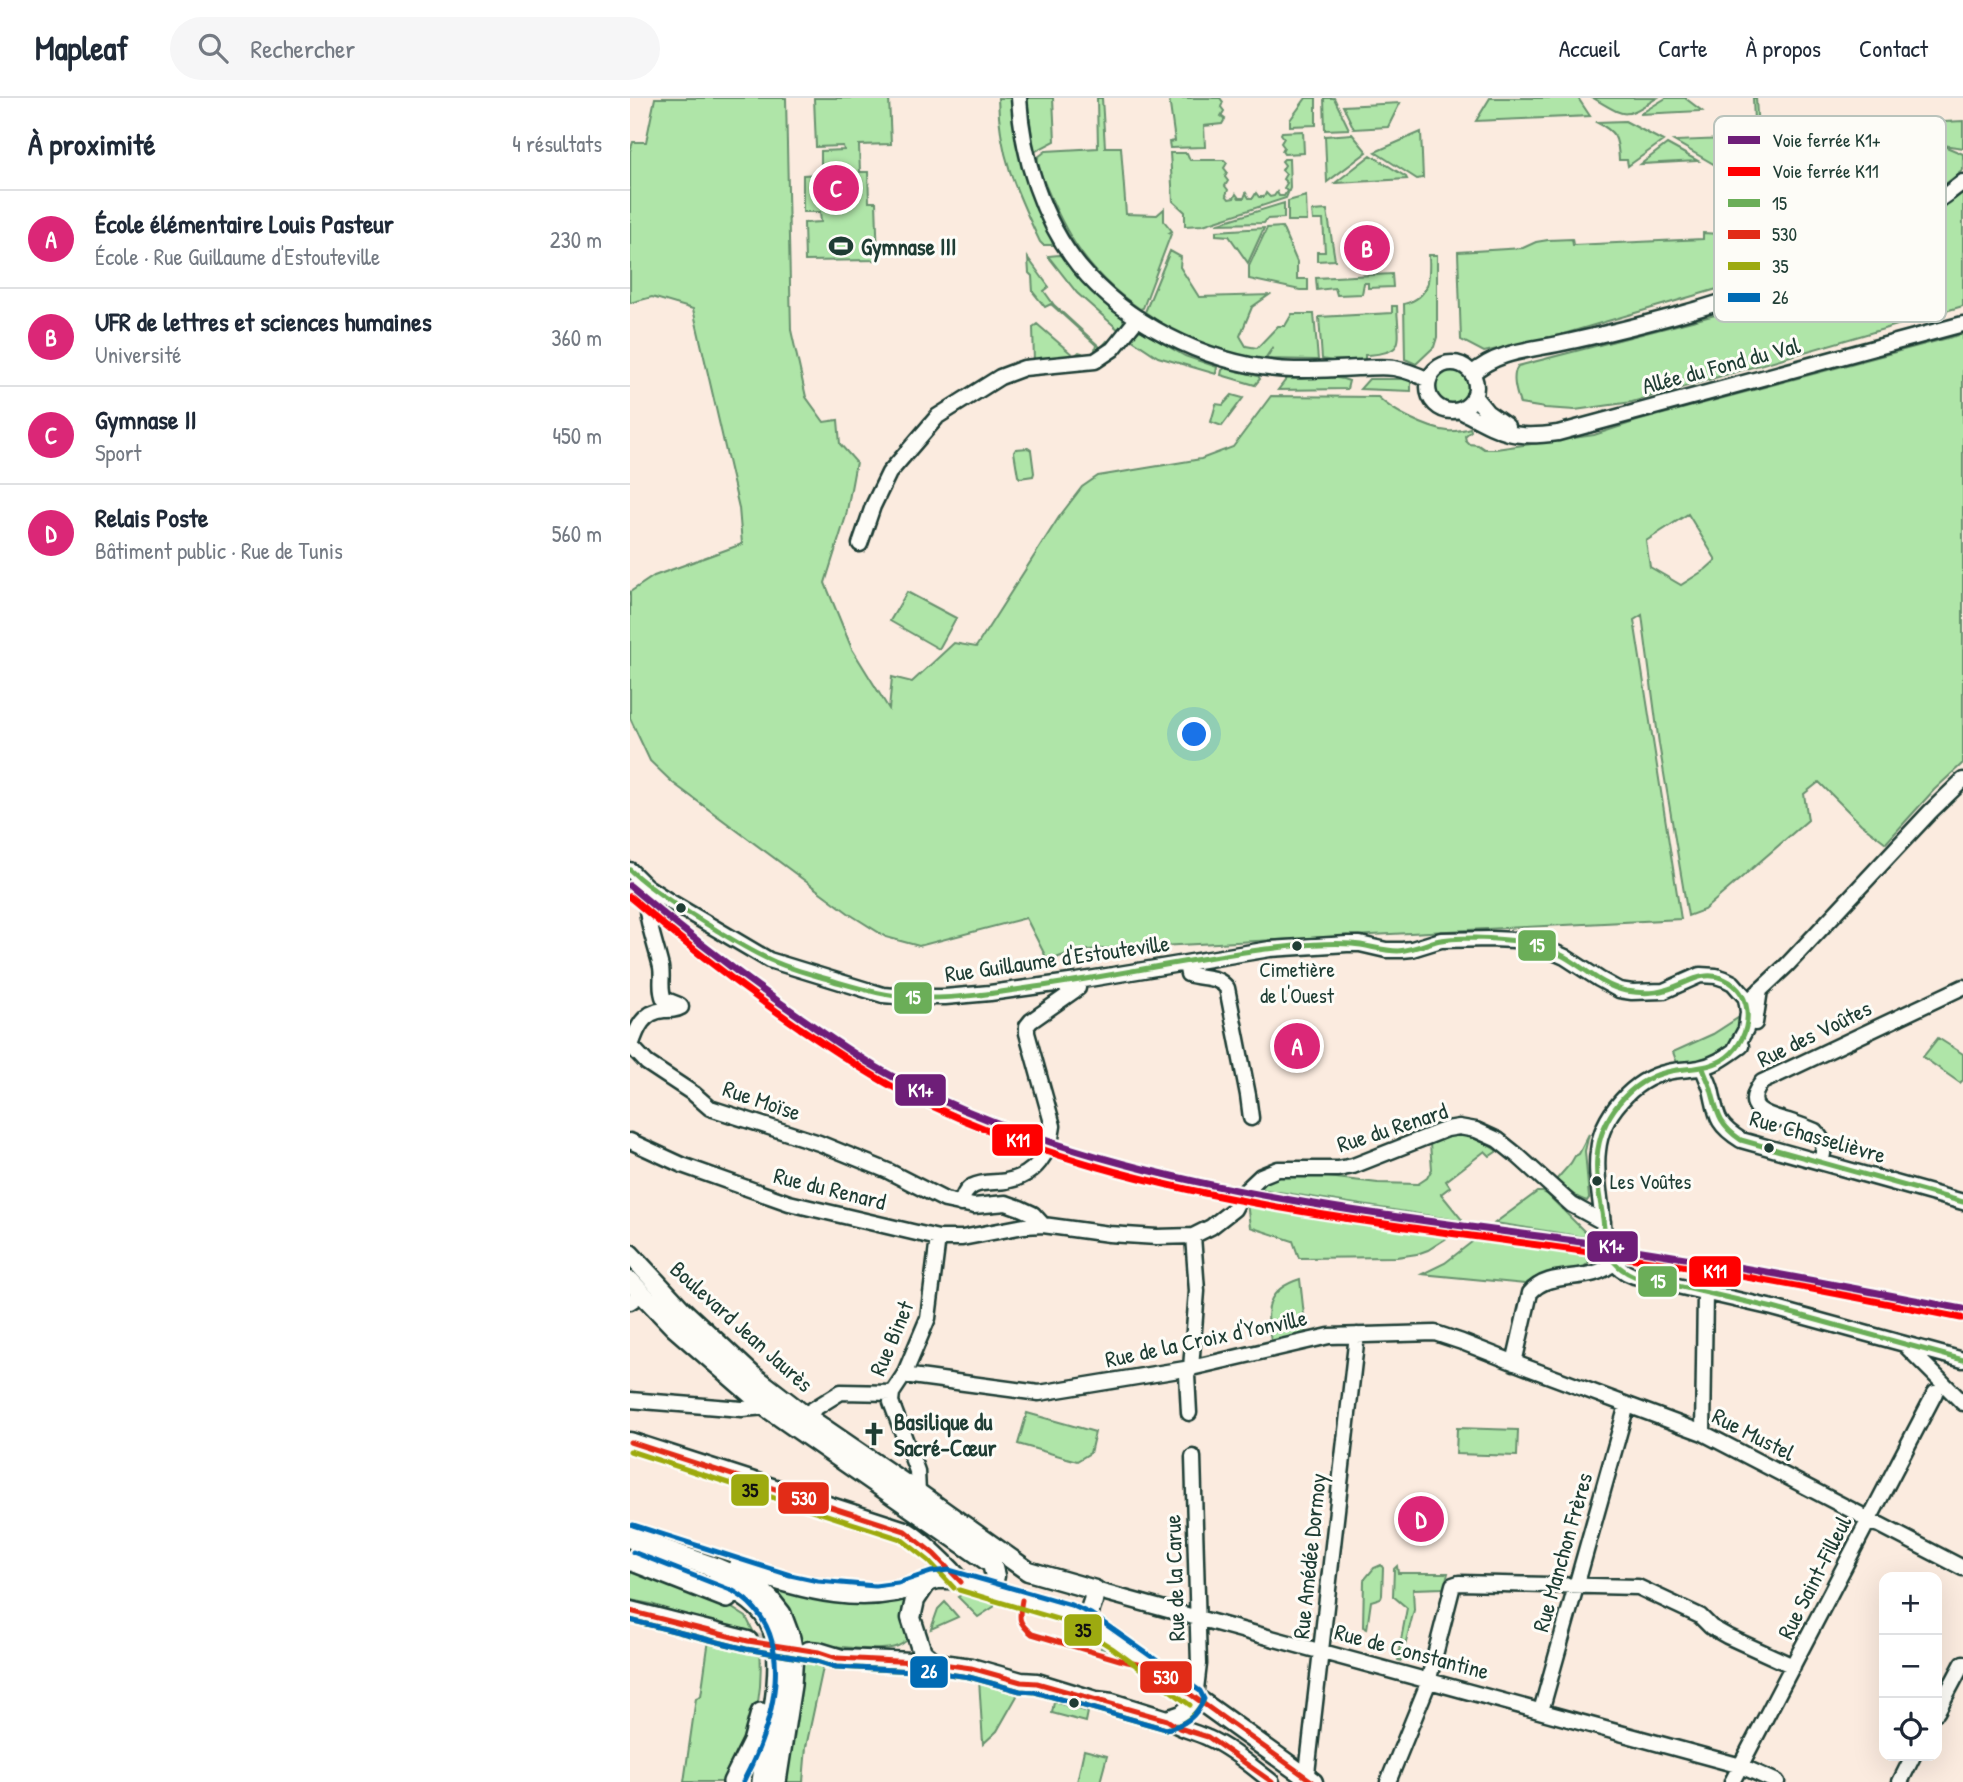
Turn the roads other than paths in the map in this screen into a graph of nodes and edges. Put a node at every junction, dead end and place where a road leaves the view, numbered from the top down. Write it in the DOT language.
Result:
graph roads {
  1 [pos="1019,98"];
  2 [pos="1963,182"];
  3 [pos="1946,195"];
  4 [pos="1714,303"];
  5 [pos="1138,318"];
  6 [pos="1963,324"];
  7 [pos="1472,374"];
  8 [pos="1429,380"];
  9 [pos="1474,397"];
  10 [pos="1460,410"];
  11 [pos="1530,436"];
  12 [pos="860,544"];
  13 [pos="1963,780"];
  14 [pos="630,870"];
  15 [pos="646,886"];
  16 [pos="1186,962"];
  17 [pos="1077,981"];
  18 [pos="1963,987"];
  19 [pos="1751,1003"];
  20 [pos="1703,1068"];
  21 [pos="1251,1118"];
  22 [pos="630,1142"];
  23 [pos="1821,1162"];
  24 [pos="1963,1202"];
  25 [pos="961,1204"];
  26 [pos="1603,1222"];
  27 [pos="1043,1225"];
  28 [pos="1193,1236"];
  29 [pos="939,1238"];
  30 [pos="630,1254"];
  31 [pos="1613,1264"];
  32 [pos="634,1292"];
  33 [pos="1705,1293"];
  34 [pos="1357,1335"];
  35 [pos="1903,1344"];
  36 [pos="1928,1350"];
  37 [pos="1963,1360"];
  38 [pos="1514,1363"];
  39 [pos="1191,1368"];
  40 [pos="1929,1368"];
  41 [pos="904,1375"];
  42 [pos="892,1393"];
  43 [pos="1935,1393"];
  44 [pos="630,1400"];
  45 [pos="1963,1402"];
  46 [pos="1627,1405"];
  47 [pos="766,1406"];
  48 [pos="1189,1413"];
  49 [pos="799,1421"];
  50 [pos="1703,1433"];
  51 [pos="630,1442"];
  52 [pos="1193,1457"];
  53 [pos="918,1493"];
  54 [pos="1868,1522"];
  55 [pos="630,1535"];
  56 [pos="630,1550"];
  57 [pos="630,1560"];
  58 [pos="1963,1568"];
  59 [pos="1032,1573"];
  60 [pos="961,1581"];
  61 [pos="927,1582"];
  62 [pos="1575,1586"];
  63 [pos="1095,1590"];
  64 [pos="991,1591"];
  65 [pos="630,1611"];
  66 [pos="1198,1618"];
  67 [pos="1086,1621"];
  68 [pos="748,1641"];
  69 [pos="809,1651"];
  70 [pos="1321,1651"];
  71 [pos="1963,1662"];
  72 [pos="944,1664"];
  73 [pos="1793,1666"];
  74 [pos="1429,1681"];
  75 [pos="1195,1698"];
  76 [pos="1942,1702"];
  77 [pos="1541,1712"];
  78 [pos="1175,1717"];
  79 [pos="1910,1761"];
  80 [pos="1741,1766"];
  81 [pos="1308,1780"];
  82 [pos="733,1782"];
  83 [pos="762,1782"];
  84 [pos="776,1782"];
  85 [pos="1272,1782"];
  86 [pos="1388,1782"];
  87 [pos="1732,1782"];
  88 [pos="1777,1782"];
  89 [pos="1900,1782"];
  1 -- 5 [label="street"];
  2 -- 3 [label="street"];
  4 -- 7 [label="street"];
  5 -- 8 [label="street"];
  5 -- 12 [label="street"];
  6 -- 11 [label="street, Allée du Fond du Val"];
  7 -- 8 [label="street"];
  7 -- 9 [label="street"];
  8 -- 10 [label="street"];
  9 -- 10 [label="street"];
  9 -- 11 [label="street"];
  10 -- 11 [label="street, Allée du Fond du Val"];
  13 -- 19 [label="street"];
  14 -- 15 [label="street, Rue Guillaume d'Estouteville"];
  15 -- 17 [label="street, Rue Guillaume d'Estouteville"];
  15 -- 25 [label="street, Rue Moïse"];
  16 -- 17 [label="street, Rue Guillaume d'Estouteville"];
  16 -- 19 [label="street, Rue Guillaume d'Estouteville"];
  16 -- 21 [label="street, Rue Guillaume d'Estouteville"];
  17 -- 25 [label="street"];
  18 -- 23 [label="street, Rue des Voûtes"];
  19 -- 20 [label="street"];
  20 -- 23 [label="street, Rue Chasselièvre"];
  20 -- 26 [label="street"];
  22 -- 29 [label="street, Rue du Renard"];
  23 -- 24 [label="street, Rue Chasselièvre"];
  25 -- 27 [label="street, Rue Moïse"];
  26 -- 28 [label="street, Rue du Renard"];
  26 -- 31 [label="street"];
  27 -- 28 [label="street, Rue du Renard"];
  27 -- 29 [label="street, Rue du Renard"];
  28 -- 39 [label="street"];
  29 -- 41 [label="street, Rue Binet"];
  30 -- 49 [label="main road, Boulevard Jean Jaurès"];
  31 -- 33 [label="street"];
  31 -- 38 [label="street"];
  32 -- 47 [label="main road, Boulevard Jean Jaurès"];
  33 -- 35 [label="street"];
  33 -- 50 [label="street"];
  34 -- 38 [label="street, Rue de la Croix d'Yonville"];
  34 -- 39 [label="street, Rue de la Croix d'Yonville"];
  34 -- 70 [label="street, Rue Amédée Dormoy"];
  35 -- 36 [label="street"];
  35 -- 40 [label="street"];
  36 -- 37 [label="street"];
  36 -- 40 [label="street"];
  38 -- 46 [label="street, Rue Mustel"];
  39 -- 41 [label="street, Rue de la Croix d'Yonville"];
  39 -- 48 [label="street"];
  40 -- 45 [label="street"];
  41 -- 42 [label="street, Rue Binet"];
  42 -- 49 [label="street"];
  42 -- 53 [label="street, Rue Binet"];
  43 -- 54 [label="street, Rue Saint-Filleul"];
  44 -- 47 [label="street"];
  46 -- 50 [label="street, Rue Mustel"];
  46 -- 62 [label="street, Rue Manchon Frères"];
  47 -- 49 [label="main road, Boulevard Jean Jaurès"];
  49 -- 53 [label="main road, Boulevard Jean Jaurès"];
  49 -- 64 [label="main road, Boulevard Jean Jaurès"];
  50 -- 54 [label="street, Rue Mustel"];
  51 -- 60 [label="main road"];
  52 -- 66 [label="street, Rue de la Carue"];
  53 -- 59 [label="main road, Boulevard Jean Jaurès"];
  54 -- 58 [label="street, Rue Mustel"];
  54 -- 73 [label="street, Rue Saint-Filleul"];
  55 -- 61 [label="highway"];
  55 -- 84 [label="highway"];
  56 -- 83 [label="highway"];
  57 -- 82 [label="highway"];
  59 -- 63 [label="main road, Rue de Constantine"];
  60 -- 61 [label="main road"];
  60 -- 64 [label="main road"];
  61 -- 72 [label="main road"];
  62 -- 73 [label="street"];
  62 -- 74 [label="street"];
  62 -- 77 [label="street, Rue Manchon Frères"];
  63 -- 66 [label="street, Rue de Constantine"];
  63 -- 67 [label="main road"];
  64 -- 67 [label="main road"];
  65 -- 68 [label="main road"];
  66 -- 70 [label="street, Rue de Constantine"];
  66 -- 75 [label="street, Rue de la Carue"];
  67 -- 75 [label="main road"];
  69 -- 72 [label="main road"];
  70 -- 74 [label="street, Rue de Constantine"];
  70 -- 81 [label="street, Rue Amédée Dormoy"];
  71 -- 76 [label="street"];
  72 -- 78 [label="main road"];
  73 -- 80 [label="street, Rue Saint-Filleul"];
  74 -- 77 [label="street, Rue de Constantine"];
  74 -- 86 [label="street"];
  75 -- 78 [label="main road"];
  75 -- 81 [label="main road"];
  77 -- 80 [label="street, Rue de Constantine"];
  78 -- 85 [label="street"];
  79 -- 89 [label="street"];
  80 -- 87 [label="street, Rue Saint-Filleul"];
  80 -- 88 [label="street, Rue de Constantine"];
}
